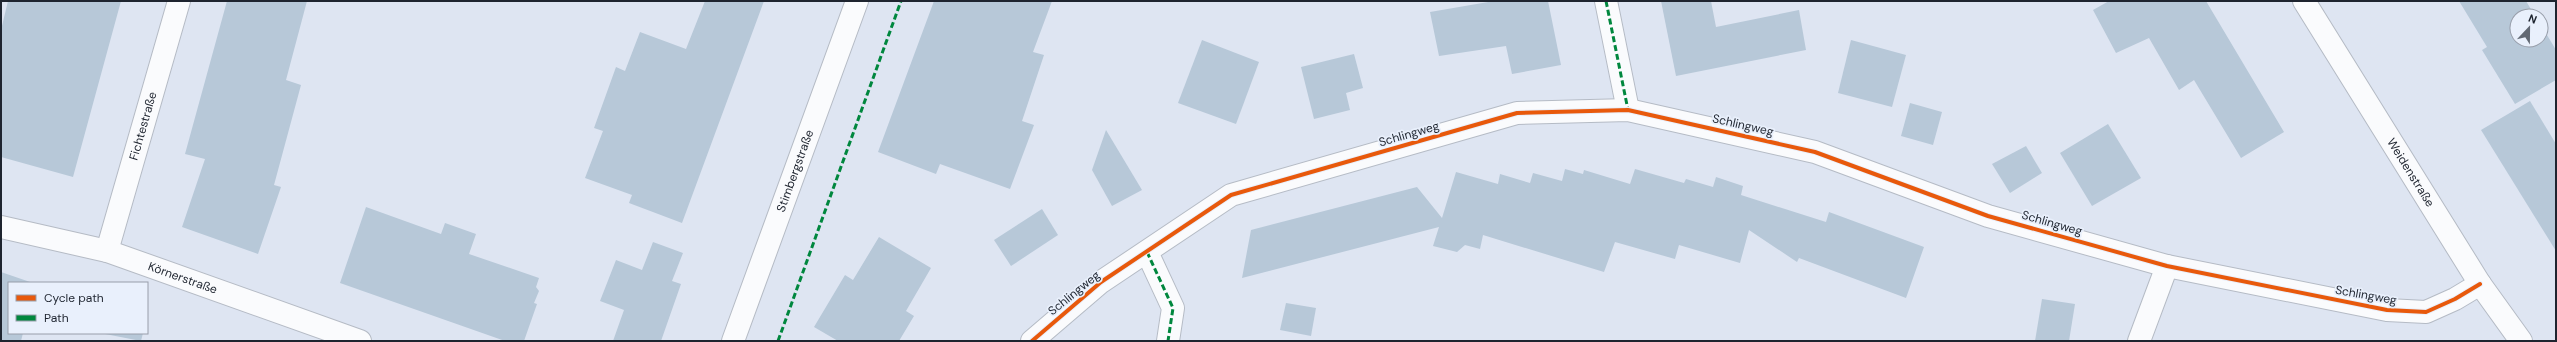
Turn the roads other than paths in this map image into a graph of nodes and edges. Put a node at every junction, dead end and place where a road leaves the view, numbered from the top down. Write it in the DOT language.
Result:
graph roads {
  1 [pos="179,1"];
  2 [pos="857,1"];
  3 [pos="1606,1"];
  4 [pos="2304,1"];
  5 [pos="1628,110"];
  6 [pos="1,226"];
  7 [pos="108,251"];
  8 [pos="1147,252"];
  9 [pos="2167,266"];
  10 [pos="2480,284"];
  11 [pos="360,341"];
  12 [pos="733,341"];
  13 [pos="1032,341"];
  14 [pos="1168,341"];
  15 [pos="2139,341"];
  16 [pos="2521,341"];
  1 -- 7 [label="street, Fichtestraße"];
  2 -- 12 [label="street, Stimbergstraße"];
  3 -- 5 [label="street"];
  4 -- 10 [label="street, Weidenstraße"];
  5 -- 8 [label="street, Schlingweg"];
  5 -- 9 [label="street, Schlingweg"];
  6 -- 7 [label="street, Körnerstraße"];
  7 -- 11 [label="street, Körnerstraße"];
  8 -- 13 [label="street, Schlingweg"];
  8 -- 14 [label="street"];
  9 -- 10 [label="street, Schlingweg"];
  9 -- 15 [label="street"];
  10 -- 16 [label="street, Weidenstraße"];
}
